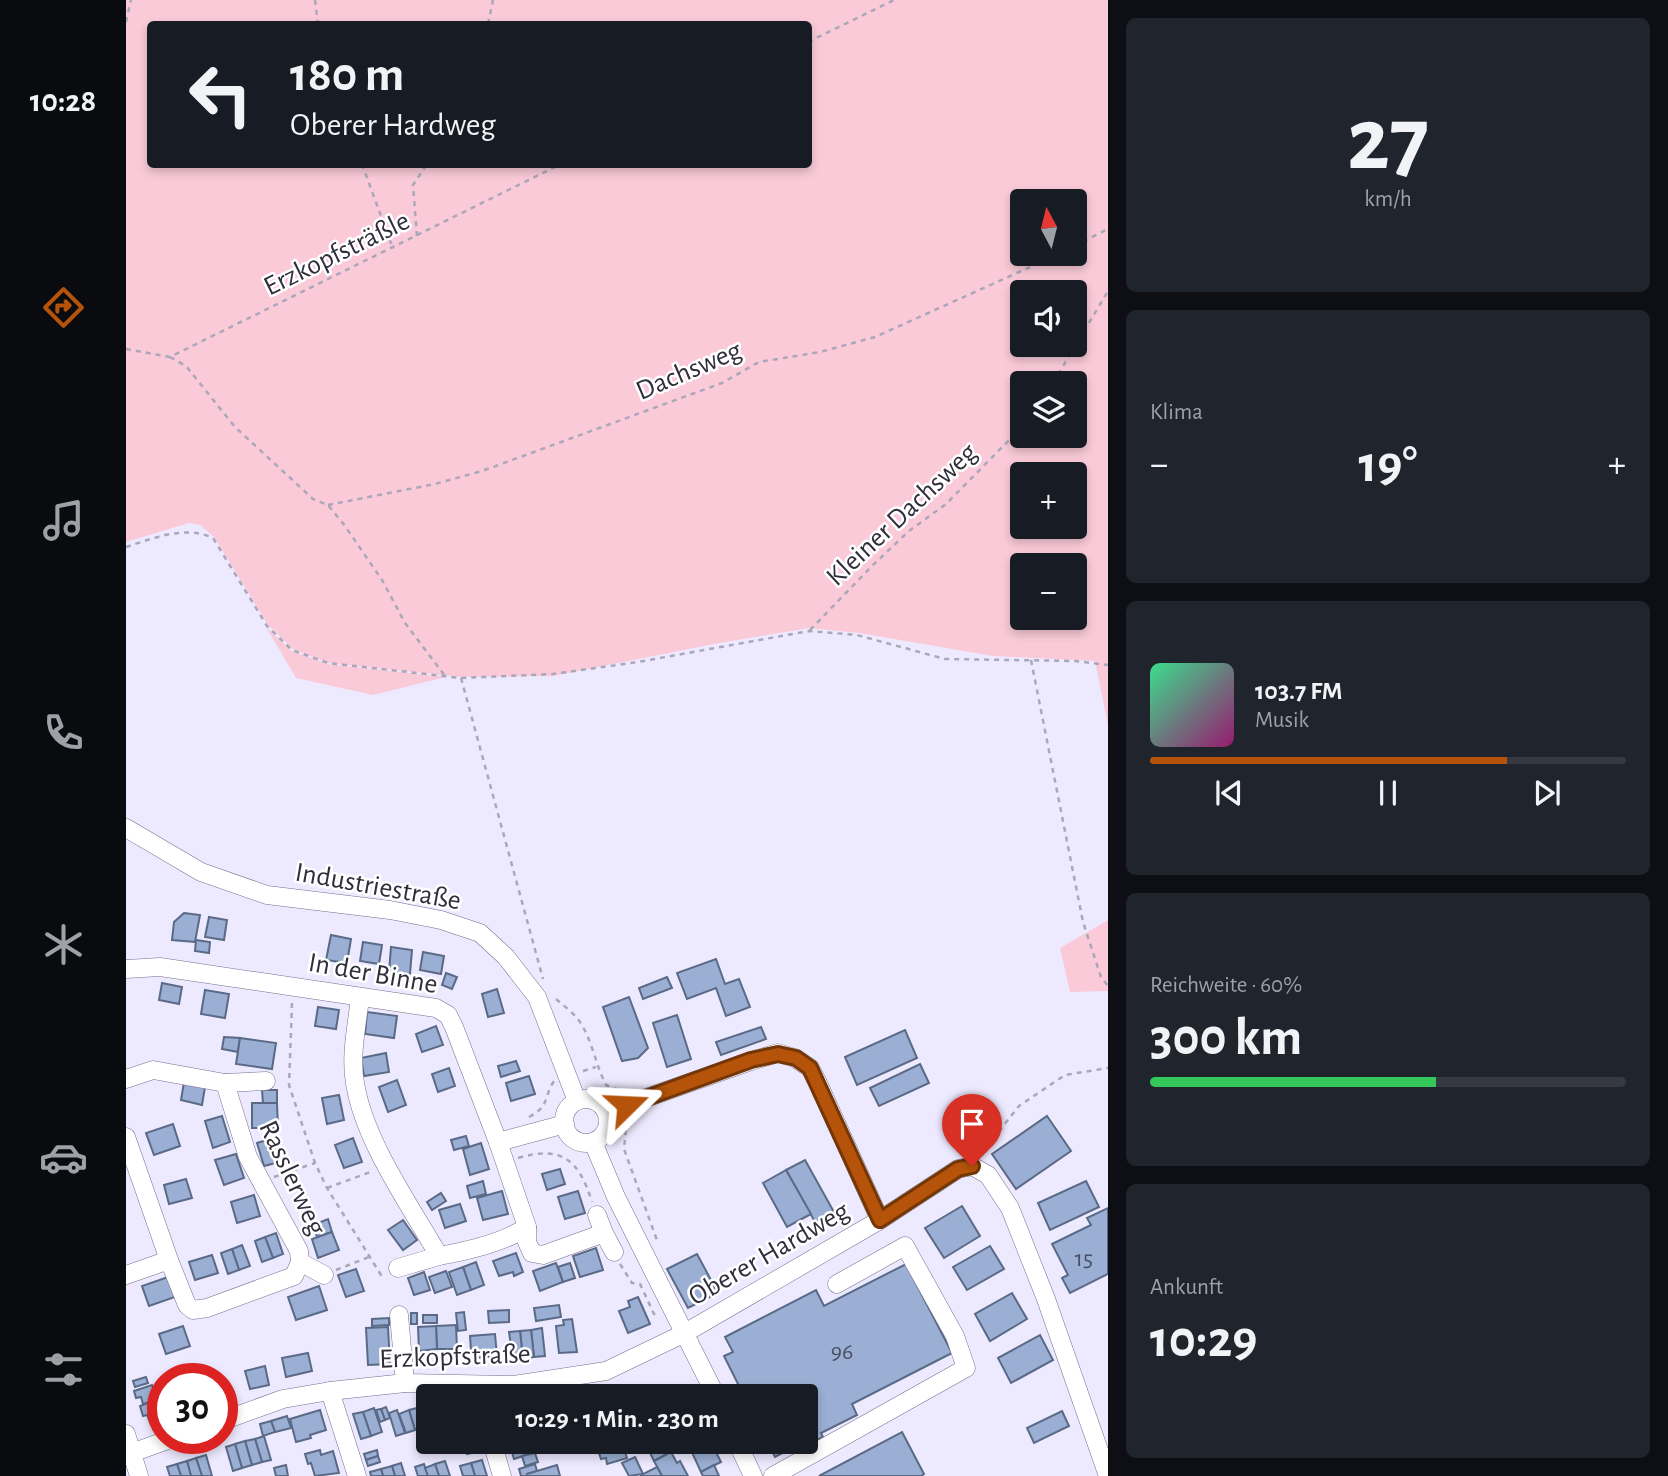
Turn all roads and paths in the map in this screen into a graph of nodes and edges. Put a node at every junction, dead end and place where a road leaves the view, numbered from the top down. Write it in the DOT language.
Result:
graph roads {
  1 [pos="131,0"];
  2 [pos="315,0"];
  3 [pos="493,0"];
  4 [pos="894,0"];
  5 [pos="318,21"];
  6 [pos="489,21"];
  7 [pos="126,22"];
  8 [pos="812,40"];
  9 [pos="363,168"];
  10 [pos="424,168"];
  11 [pos="553,168"];
  12 [pos="1108,229"];
  13 [pos="417,236"];
  14 [pos="1087,240"];
  15 [pos="393,249"];
  16 [pos="1032,266"];
  17 [pos="1108,291"];
  18 [pos="126,349"];
  19 [pos="170,357"];
  20 [pos="1060,371"];
  21 [pos="1010,439"];
  22 [pos="328,505"];
  23 [pos="126,547"];
  24 [pos="809,631"];
  25 [pos="1031,660"];
  26 [pos="1108,665"];
  27 [pos="446,676"];
  28 [pos="461,678"];
  29 [pos="126,828"];
  30 [pos="126,969"];
  31 [pos="545,985"];
  32 [pos="292,986"];
  33 [pos="1108,986"];
  34 [pos="552,996"];
  35 [pos="360,998"];
  36 [pos="596,1067"];
  37 [pos="1108,1068"];
  38 [pos="568,1076"];
  39 [pos="126,1079"];
  40 [pos="266,1081"];
  41 [pos="225,1083"];
  42 [pos="577,1101"];
  43 [pos="627,1105"];
  44 [pos="606,1112"];
  45 [pos="521,1121"];
  46 [pos="565,1124"];
  47 [pos="126,1137"];
  48 [pos="498,1142"];
  49 [pos="593,1142"];
  50 [pos="505,1162"];
  51 [pos="315,1163"];
  52 [pos="388,1165"];
  53 [pos="972,1166"];
  54 [pos="261,1181"];
  55 [pos="327,1188"];
  56 [pos="597,1215"];
  57 [pos="880,1220"];
  58 [pos="527,1227"];
  59 [pos="604,1233"];
  60 [pos="659,1244"];
  61 [pos="614,1252"];
  62 [pos="439,1255"];
  63 [pos="369,1257"];
  64 [pos="169,1260"];
  65 [pos="300,1262"];
  66 [pos="390,1271"];
  67 [pos="126,1275"];
  68 [pos="324,1275"];
  69 [pos="837,1284"];
  70 [pos="671,1309"];
  71 [pos="399,1315"];
  72 [pos="684,1334"];
  73 [pos="405,1383"];
  74 [pos="416,1384"];
  75 [pos="521,1384"];
  76 [pos="710,1384"];
  77 [pos="330,1391"];
  78 [pos="238,1415"];
  79 [pos="126,1434"];
  80 [pos="147,1447"];
  81 [pos="129,1454"];
  82 [pos="496,1454"];
  83 [pos="742,1454"];
  84 [pos="139,1476"];
  85 [pos="357,1476"];
  86 [pos="502,1476"];
  87 [pos="752,1476"];
  88 [pos="773,1476"];
  89 [pos="1108,1476"];
  1 -- 7 [label="path"];
  2 -- 5 [label="path"];
  3 -- 6 [label="path"];
  4 -- 8 [label="path"];
  9 -- 15 [label="path"];
  10 -- 13 [label="path"];
  11 -- 13 [label="path, Erzkopfsträßle"];
  12 -- 14 [label="path"];
  13 -- 15 [label="path, Erzkopfsträßle"];
  15 -- 19 [label="path, Erzkopfsträßle"];
  16 -- 22 [label="path, Dachsweg"];
  17 -- 20 [label="path"];
  18 -- 19 [label="path"];
  19 -- 22 [label="path"];
  21 -- 24 [label="path, Kleiner Dachsweg"];
  22 -- 27 [label="path"];
  23 -- 27 [label="path"];
  24 -- 25 [label="path"];
  24 -- 28 [label="path"];
  25 -- 26 [label="path"];
  25 -- 33 [label="path"];
  27 -- 28 [label="path"];
  28 -- 31 [label="path"];
  29 -- 38 [label="street, Industriestraße"];
  30 -- 32 [label="street, In der Binne"];
  32 -- 35 [label="street, In der Binne"];
  32 -- 51 [label="path"];
  34 -- 36 [label="path"];
  35 -- 48 [label="street, In der Binne"];
  35 -- 52 [label="street"];
  36 -- 38 [label="path"];
  36 -- 43 [label="path"];
  37 -- 53 [label="path"];
  38 -- 42 [label="street, Industriestraße"];
  38 -- 45 [label="path"];
  39 -- 41 [label="street"];
  40 -- 41 [label="street"];
  41 -- 54 [label="street, Rasslerweg"];
  42 -- 44 [label="street"];
  42 -- 46 [label="street"];
  43 -- 44 [label="street, Oberer Hardweg"];
  43 -- 57 [label="street, Oberer Hardweg"];
  43 -- 60 [label="path"];
  44 -- 49 [label="street"];
  46 -- 48 [label="street"];
  46 -- 49 [label="street"];
  47 -- 64 [label="street"];
  48 -- 50 [label="street"];
  49 -- 70 [label="street"];
  50 -- 56 [label="path"];
  50 -- 58 [label="street"];
  51 -- 54 [label="path"];
  51 -- 55 [label="path"];
  52 -- 55 [label="path"];
  52 -- 62 [label="street"];
  53 -- 57 [label="street, Oberer Hardweg"];
  53 -- 89 [label="street"];
  54 -- 65 [label="street, Rasslerweg"];
  55 -- 63 [label="path"];
  56 -- 59 [label="street"];
  57 -- 72 [label="street, Oberer Hardweg"];
  58 -- 59 [label="street"];
  58 -- 62 [label="street"];
  59 -- 61 [label="street"];
  61 -- 70 [label="path"];
  62 -- 66 [label="street"];
  63 -- 66 [label="path"];
  63 -- 68 [label="path"];
  64 -- 65 [label="street, Rasslerweg"];
  64 -- 67 [label="street"];
  65 -- 68 [label="street"];
  69 -- 88 [label="street"];
  70 -- 72 [label="street"];
  71 -- 73 [label="street"];
  72 -- 75 [label="street, Erzkopfstraße"];
  72 -- 76 [label="street"];
  73 -- 74 [label="street, Erzkopfstraße"];
  73 -- 77 [label="street, Erzkopfstraße"];
  77 -- 78 [label="street, Erzkopfstraße"];
  77 -- 85 [label="street"];
  79 -- 81 [label="street"];
  80 -- 81 [label="street"];
  81 -- 84 [label="street"];
  82 -- 86 [label="street"];
  83 -- 87 [label="street"];
}
